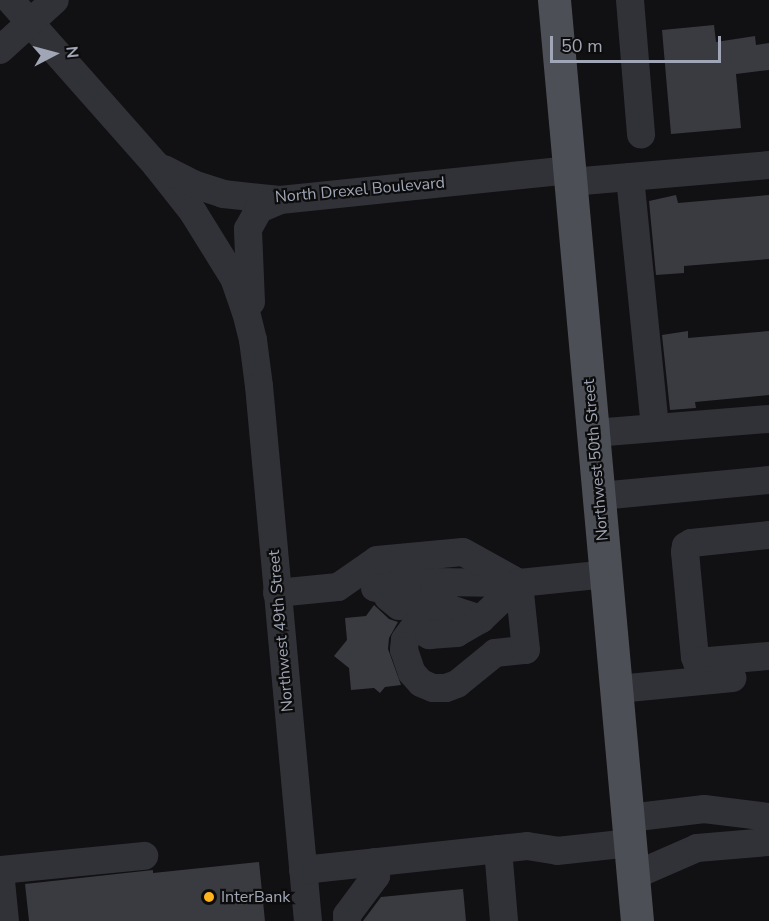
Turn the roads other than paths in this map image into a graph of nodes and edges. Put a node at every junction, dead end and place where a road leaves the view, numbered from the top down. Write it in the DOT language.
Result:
graph roads {
  1 [pos="10,0"];
  2 [pos="55,0"];
  3 [pos="554,0"];
  4 [pos="630,0"];
  5 [pos="30,23"];
  6 [pos="0,50"];
  7 [pos="641,135"];
  8 [pos="156,165"];
  9 [pos="769,165"];
  10 [pos="571,176"];
  11 [pos="630,177"];
  12 [pos="280,200"];
  13 [pos="253,340"];
  14 [pos="769,419"];
  15 [pos="655,428"];
  16 [pos="594,433"];
  17 [pos="769,480"];
  18 [pos="600,496"];
  19 [pos="769,535"];
  20 [pos="607,574"];
  21 [pos="519,583"];
  22 [pos="338,586"];
  23 [pos="277,593"];
  24 [pos="769,656"];
  25 [pos="769,674"];
  26 [pos="618,689"];
  27 [pos="769,817"];
  28 [pos="630,831"];
  29 [pos="769,842"];
  30 [pos="498,849"];
  31 [pos="144,856"];
  32 [pos="375,862"];
  33 [pos="0,870"];
  34 [pos="303,870"];
  35 [pos="633,876"];
  36 [pos="5,921"];
  37 [pos="308,921"];
  38 [pos="347,921"];
  39 [pos="504,921"];
  40 [pos="637,921"];
  1 -- 5 [label="street, Northwest 49th Street"];
  2 -- 5 [label="street"];
  3 -- 10 [label="main road, Northwest 50th Street"];
  4 -- 7 [label="street"];
  5 -- 6 [label="street"];
  5 -- 8 [label="street, Northwest 49th Street"];
  8 -- 12 [label="street, North Drexel Boulevard"];
  8 -- 13 [label="street, Northwest 49th Street"];
  9 -- 11 [label="street, North Drexel Boulevard"];
  10 -- 11 [label="street, North Drexel Boulevard"];
  10 -- 12 [label="street, North Drexel Boulevard"];
  10 -- 16 [label="main road, Northwest 50th Street"];
  11 -- 15 [label="street"];
  12 -- 13 [label="street, Northwest 49th Street"];
  13 -- 23 [label="street, Northwest 49th Street"];
  14 -- 15 [label="street"];
  15 -- 16 [label="street"];
  16 -- 18 [label="main road, Northwest 50th Street"];
  17 -- 18 [label="street"];
  18 -- 20 [label="main road, Northwest 50th Street"];
  19 -- 24 [label="street"];
  20 -- 21 [label="street"];
  20 -- 26 [label="main road, Northwest 50th Street"];
  21 -- 21 [label="street"];
  21 -- 22 [label="street"];
  21 -- 22 [label="street"];
  22 -- 23 [label="street"];
  23 -- 34 [label="street, Northwest 49th Street"];
  25 -- 26 [label="street"];
  26 -- 28 [label="main road, Northwest 50th Street"];
  27 -- 28 [label="street"];
  28 -- 30 [label="street"];
  28 -- 35 [label="main road, Northwest 50th Street"];
  29 -- 35 [label="street"];
  30 -- 32 [label="street"];
  30 -- 39 [label="street"];
  31 -- 33 [label="street"];
  32 -- 34 [label="street"];
  32 -- 38 [label="street"];
  33 -- 36 [label="street"];
  34 -- 37 [label="street, Northwest 49th Street"];
  35 -- 40 [label="main road, Northwest 50th Street"];
}
